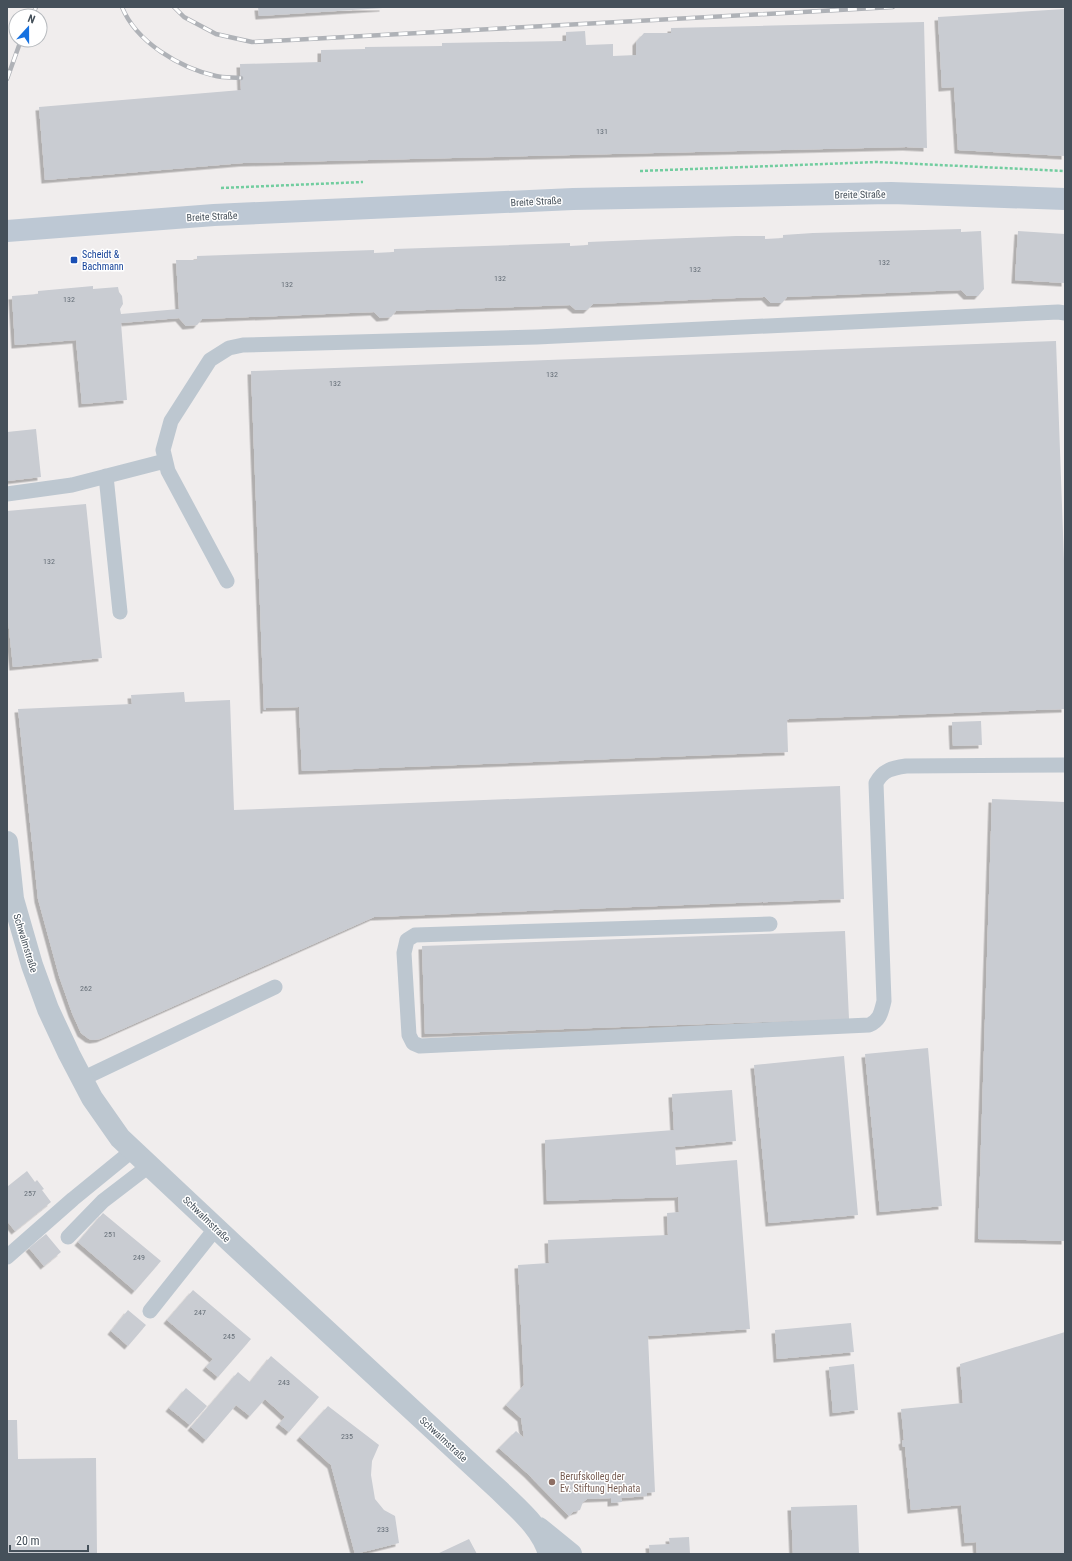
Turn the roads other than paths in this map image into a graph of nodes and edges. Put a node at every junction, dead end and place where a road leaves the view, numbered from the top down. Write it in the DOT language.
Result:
graph roads {
  1 [pos="1065,199"];
  2 [pos="7,231"];
  3 [pos="1065,313"];
  4 [pos="165,461"];
  5 [pos="106,476"];
  6 [pos="7,494"];
  7 [pos="226,581"];
  8 [pos="120,612"];
  9 [pos="1065,765"];
  10 [pos="7,842"];
  11 [pos="770,924"];
  12 [pos="275,987"];
  13 [pos="82,1079"];
  14 [pos="133,1150"];
  15 [pos="150,1165"];
  16 [pos="216,1228"];
  17 [pos="68,1236"];
  18 [pos="7,1257"];
  19 [pos="150,1311"];
  20 [pos="528,1519"];
  21 [pos="549,1554"];
  22 [pos="571,1554"];
  1 -- 2 [label="main road, Breite Straße"];
  3 -- 4 [label="lane"];
  4 -- 5 [label="lane"];
  4 -- 7 [label="lane"];
  5 -- 6 [label="lane"];
  5 -- 8 [label="lane"];
  9 -- 11 [label="lane"];
  10 -- 13 [label="street, Schwalmstraße"];
  12 -- 13 [label="lane"];
  13 -- 14 [label="street, Schwalmstraße"];
  14 -- 15 [label="street, Schwalmstraße"];
  14 -- 18 [label="lane"];
  15 -- 16 [label="street, Schwalmstraße"];
  15 -- 17 [label="lane"];
  16 -- 19 [label="lane"];
  16 -- 20 [label="street, Schwalmstraße"];
  20 -- 21 [label="street, Schwalmstraße"];
  20 -- 22 [label="street, Schwalmstraße"];
}
